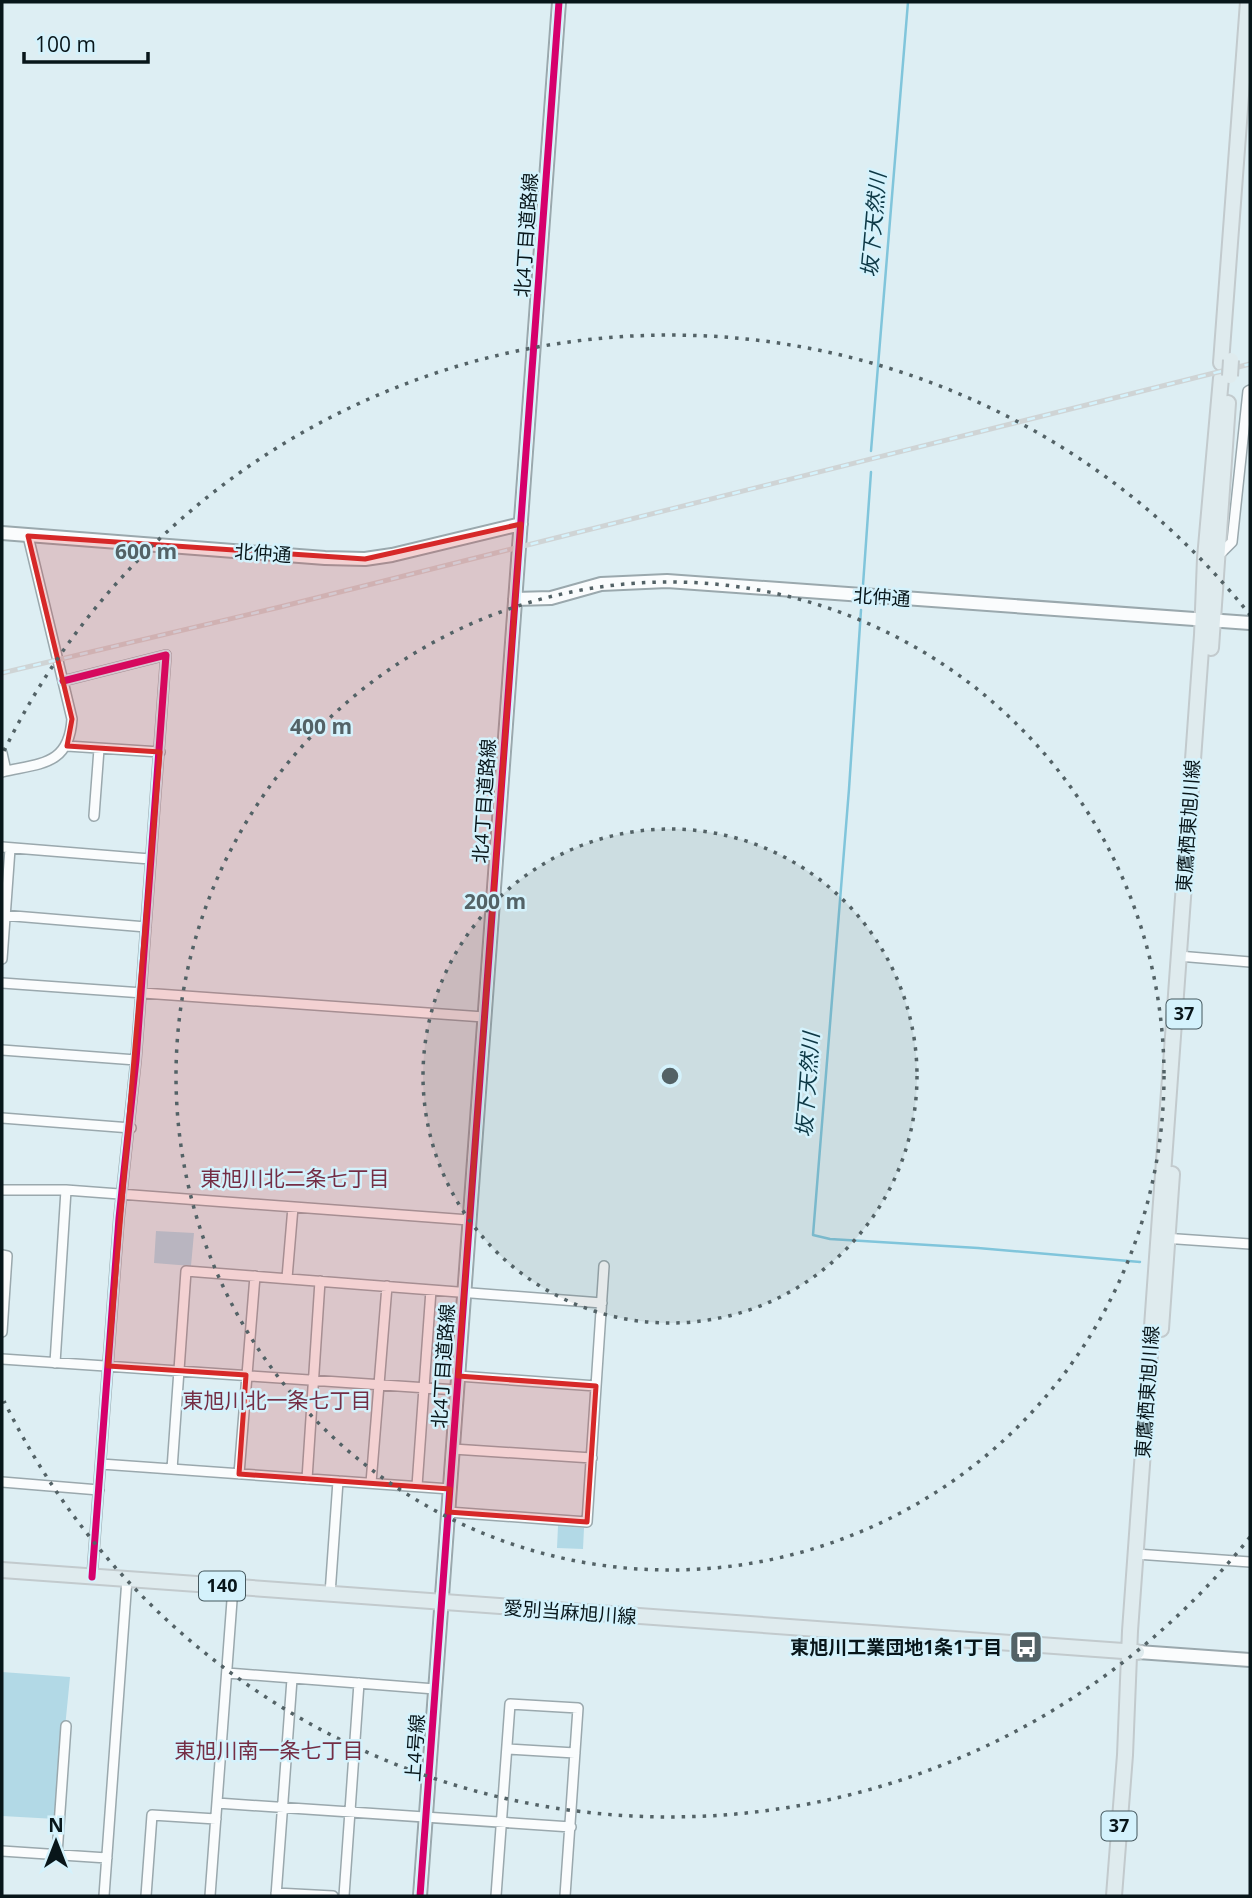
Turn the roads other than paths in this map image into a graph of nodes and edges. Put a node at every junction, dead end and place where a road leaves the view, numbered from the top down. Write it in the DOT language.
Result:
graph roads {
  1 [pos="559,2"];
  2 [pos="1248,2"];
  3 [pos="1250,105"];
  4 [pos="1226,369"];
  5 [pos="1250,390"];
  6 [pos="521,524"];
  7 [pos="2,533"];
  8 [pos="28,536"];
  9 [pos="1218,556"];
  10 [pos="515,599"];
  11 [pos="1207,620"];
  12 [pos="1250,623"];
  13 [pos="63,681"];
  14 [pos="67,746"];
  15 [pos="99,749"];
  16 [pos="160,752"];
  17 [pos="2,753"];
  18 [pos="4,772"];
  19 [pos="94,816"];
  20 [pos="6,848"];
  21 [pos="150,859"];
  22 [pos="4,915"];
  23 [pos="146,927"];
  24 [pos="1183,957"];
  25 [pos="2,959"];
  26 [pos="1250,962"];
  27 [pos="2,983"];
  28 [pos="141,992"];
  29 [pos="484,1017"];
  30 [pos="2,1050"];
  31 [pos="136,1060"];
  32 [pos="2,1118"];
  33 [pos="131,1128"];
  34 [pos="2,1190"];
  35 [pos="66,1190"];
  36 [pos="123,1194"];
  37 [pos="293,1207"];
  38 [pos="469,1220"];
  39 [pos="1163,1238"];
  40 [pos="1250,1244"];
  41 [pos="2,1255"];
  42 [pos="604,1266"];
  43 [pos="255,1276"];
  44 [pos="287,1278"];
  45 [pos="320,1281"];
  46 [pos="387,1286"];
  47 [pos="431,1290"];
  48 [pos="464,1293"];
  49 [pos="602,1303"];
  50 [pos="2,1332"];
  51 [pos="2,1359"];
  52 [pos="55,1363"];
  53 [pos="108,1366"];
  54 [pos="179,1371"];
  55 [pos="246,1375"];
  56 [pos="458,1376"];
  57 [pos="313,1381"];
  58 [pos="378,1385"];
  59 [pos="596,1385"];
  60 [pos="423,1388"];
  61 [pos="457,1390"];
  62 [pos="453,1448"];
  63 [pos="592,1458"];
  64 [pos="101,1464"];
  65 [pos="172,1469"];
  66 [pos="239,1474"];
  67 [pos="307,1479"];
  68 [pos="338,1481"];
  69 [pos="2,1482"];
  70 [pos="371,1483"];
  71 [pos="417,1486"];
  72 [pos="450,1489"];
  73 [pos="99,1490"];
  74 [pos="448,1512"];
  75 [pos="1140,1555"];
  76 [pos="1250,1562"];
  77 [pos="2,1570"];
  78 [pos="92,1577"];
  79 [pos="127,1579"];
  80 [pos="233,1587"];
  81 [pos="330,1594"];
  82 [pos="443,1602"];
  83 [pos="1134,1652"];
  84 [pos="1250,1660"];
  85 [pos="227,1673"];
  86 [pos="292,1679"];
  87 [pos="359,1683"];
  88 [pos="435,1689"];
  89 [pos="66,1726"];
  90 [pos="507,1749"];
  91 [pos="575,1754"];
  92 [pos="217,1803"];
  93 [pos="282,1807"];
  94 [pos="351,1812"];
  95 [pos="426,1816"];
  96 [pos="216,1819"];
  97 [pos="502,1823"];
  98 [pos="571,1827"];
  99 [pos="2,1851"];
  100 [pos="57,1854"];
  101 [pos="107,1858"];
  102 [pos="276,1895"];
  103 [pos="104,1896"];
  104 [pos="146,1896"];
  105 [pos="210,1896"];
  106 [pos="332,1896"];
  107 [pos="344,1896"];
  108 [pos="420,1896"];
  109 [pos="496,1896"];
  110 [pos="565,1896"];
  111 [pos="1114,1896"];
  1 -- 6 [label="street, 北4丁目道路線"];
  2 -- 4 [label="main road, 東鷹栖東旭川線 / 37"];
  3 -- 4 [label="main road, 東鷹栖東旭川線 / 37"];
  4 -- 9 [label="main road, 東鷹栖東旭川線 / 37"];
  4 -- 11 [label="main road, 東鷹栖東旭川線 / 37"];
  5 -- 9 [label="street"];
  6 -- 8 [label="street, 北仲通"];
  6 -- 10 [label="street, 北4丁目道路線"];
  7 -- 8 [label="street, 北仲通"];
  8 -- 13 [label="street"];
  9 -- 11 [label="main road, 東鷹栖東旭川線 / 37"];
  10 -- 11 [label="street, 北仲通"];
  10 -- 29 [label="street, 北4丁目道路線"];
  11 -- 12 [label="street, 北仲通"];
  11 -- 24 [label="main road, 東鷹栖東旭川線 / 37"];
  13 -- 14 [label="street"];
  13 -- 16 [label="street"];
  14 -- 15 [label="street"];
  14 -- 18 [label="street"];
  15 -- 16 [label="street"];
  15 -- 19 [label="street"];
  16 -- 21 [label="street"];
  17 -- 18 [label="street"];
  20 -- 21 [label="street"];
  20 -- 22 [label="street"];
  21 -- 23 [label="street"];
  22 -- 23 [label="street"];
  22 -- 25 [label="street"];
  23 -- 28 [label="street"];
  24 -- 26 [label="street"];
  24 -- 39 [label="main road, 東鷹栖東旭川線 / 37"];
  27 -- 28 [label="street"];
  28 -- 29 [label="street"];
  28 -- 31 [label="street"];
  29 -- 38 [label="street, 北4丁目道路線"];
  30 -- 31 [label="street"];
  31 -- 33 [label="street"];
  32 -- 33 [label="street"];
  33 -- 36 [label="street"];
  34 -- 35 [label="street"];
  35 -- 36 [label="street"];
  35 -- 52 [label="street"];
  36 -- 37 [label="street"];
  36 -- 53 [label="street"];
  37 -- 38 [label="street"];
  37 -- 44 [label="street"];
  38 -- 48 [label="street, 北4丁目道路線"];
  39 -- 40 [label="street"];
  39 -- 75 [label="main road, 東鷹栖東旭川線 / 37"];
  41 -- 50 [label="street"];
  42 -- 49 [label="street"];
  43 -- 44 [label="street"];
  43 -- 54 [label="street"];
  43 -- 55 [label="street"];
  44 -- 45 [label="street"];
  45 -- 46 [label="street"];
  45 -- 57 [label="street"];
  46 -- 47 [label="street"];
  46 -- 58 [label="street"];
  47 -- 48 [label="street"];
  47 -- 60 [label="street"];
  48 -- 49 [label="street"];
  48 -- 56 [label="street, 北4丁目道路線"];
  49 -- 59 [label="street"];
  51 -- 52 [label="street"];
  52 -- 53 [label="street"];
  53 -- 54 [label="street"];
  53 -- 64 [label="street"];
  54 -- 55 [label="street"];
  54 -- 65 [label="street"];
  55 -- 57 [label="street"];
  55 -- 66 [label="street"];
  56 -- 59 [label="street"];
  56 -- 61 [label="street, 北4丁目道路線"];
  57 -- 58 [label="street"];
  57 -- 67 [label="street"];
  58 -- 60 [label="street"];
  58 -- 70 [label="street"];
  59 -- 63 [label="street"];
  60 -- 61 [label="street"];
  60 -- 71 [label="street"];
  61 -- 62 [label="street, 北4丁目道路線"];
  62 -- 63 [label="street"];
  62 -- 72 [label="street, 北4丁目道路線"];
  63 -- 74 [label="street"];
  64 -- 65 [label="street"];
  64 -- 73 [label="street"];
  65 -- 66 [label="street"];
  66 -- 67 [label="street"];
  67 -- 68 [label="street"];
  68 -- 70 [label="street"];
  68 -- 81 [label="street"];
  69 -- 73 [label="street"];
  70 -- 71 [label="street"];
  71 -- 72 [label="street"];
  72 -- 74 [label="street, 北4丁目道路線"];
  73 -- 78 [label="street"];
  74 -- 82 [label="street, 北4丁目道路線"];
  75 -- 76 [label="street"];
  75 -- 83 [label="main road, 東鷹栖東旭川線 / 37"];
  77 -- 78 [label="main road, 愛別当麻旭川線 / 140"];
  78 -- 79 [label="main road, 愛別当麻旭川線 / 140"];
  79 -- 80 [label="main road, 愛別当麻旭川線 / 140"];
  79 -- 101 [label="street"];
  80 -- 81 [label="main road, 愛別当麻旭川線 / 140"];
  80 -- 85 [label="street"];
  81 -- 82 [label="main road, 愛別当麻旭川線 / 140"];
  82 -- 83 [label="main road, 愛別当麻旭川線 / 140"];
  82 -- 88 [label="street, 上4号線"];
  83 -- 84 [label="street"];
  83 -- 111 [label="main road, 37"];
  85 -- 86 [label="street"];
  85 -- 92 [label="street"];
  86 -- 87 [label="street"];
  86 -- 93 [label="street"];
  87 -- 88 [label="street"];
  87 -- 94 [label="street"];
  88 -- 95 [label="street, 上4号線"];
  89 -- 100 [label="street"];
  90 -- 91 [label="street"];
  90 -- 91 [label="street"];
  90 -- 97 [label="street"];
  91 -- 98 [label="street"];
  92 -- 93 [label="street"];
  92 -- 96 [label="street"];
  93 -- 94 [label="street"];
  93 -- 102 [label="street"];
  94 -- 95 [label="street"];
  94 -- 107 [label="street"];
  95 -- 97 [label="street"];
  95 -- 108 [label="street, 上4号線"];
  96 -- 104 [label="street"];
  96 -- 105 [label="street"];
  97 -- 98 [label="street"];
  97 -- 109 [label="street"];
  98 -- 110 [label="street"];
  99 -- 100 [label="street"];
  100 -- 101 [label="street"];
  101 -- 103 [label="street"];
  102 -- 106 [label="street"];
}
